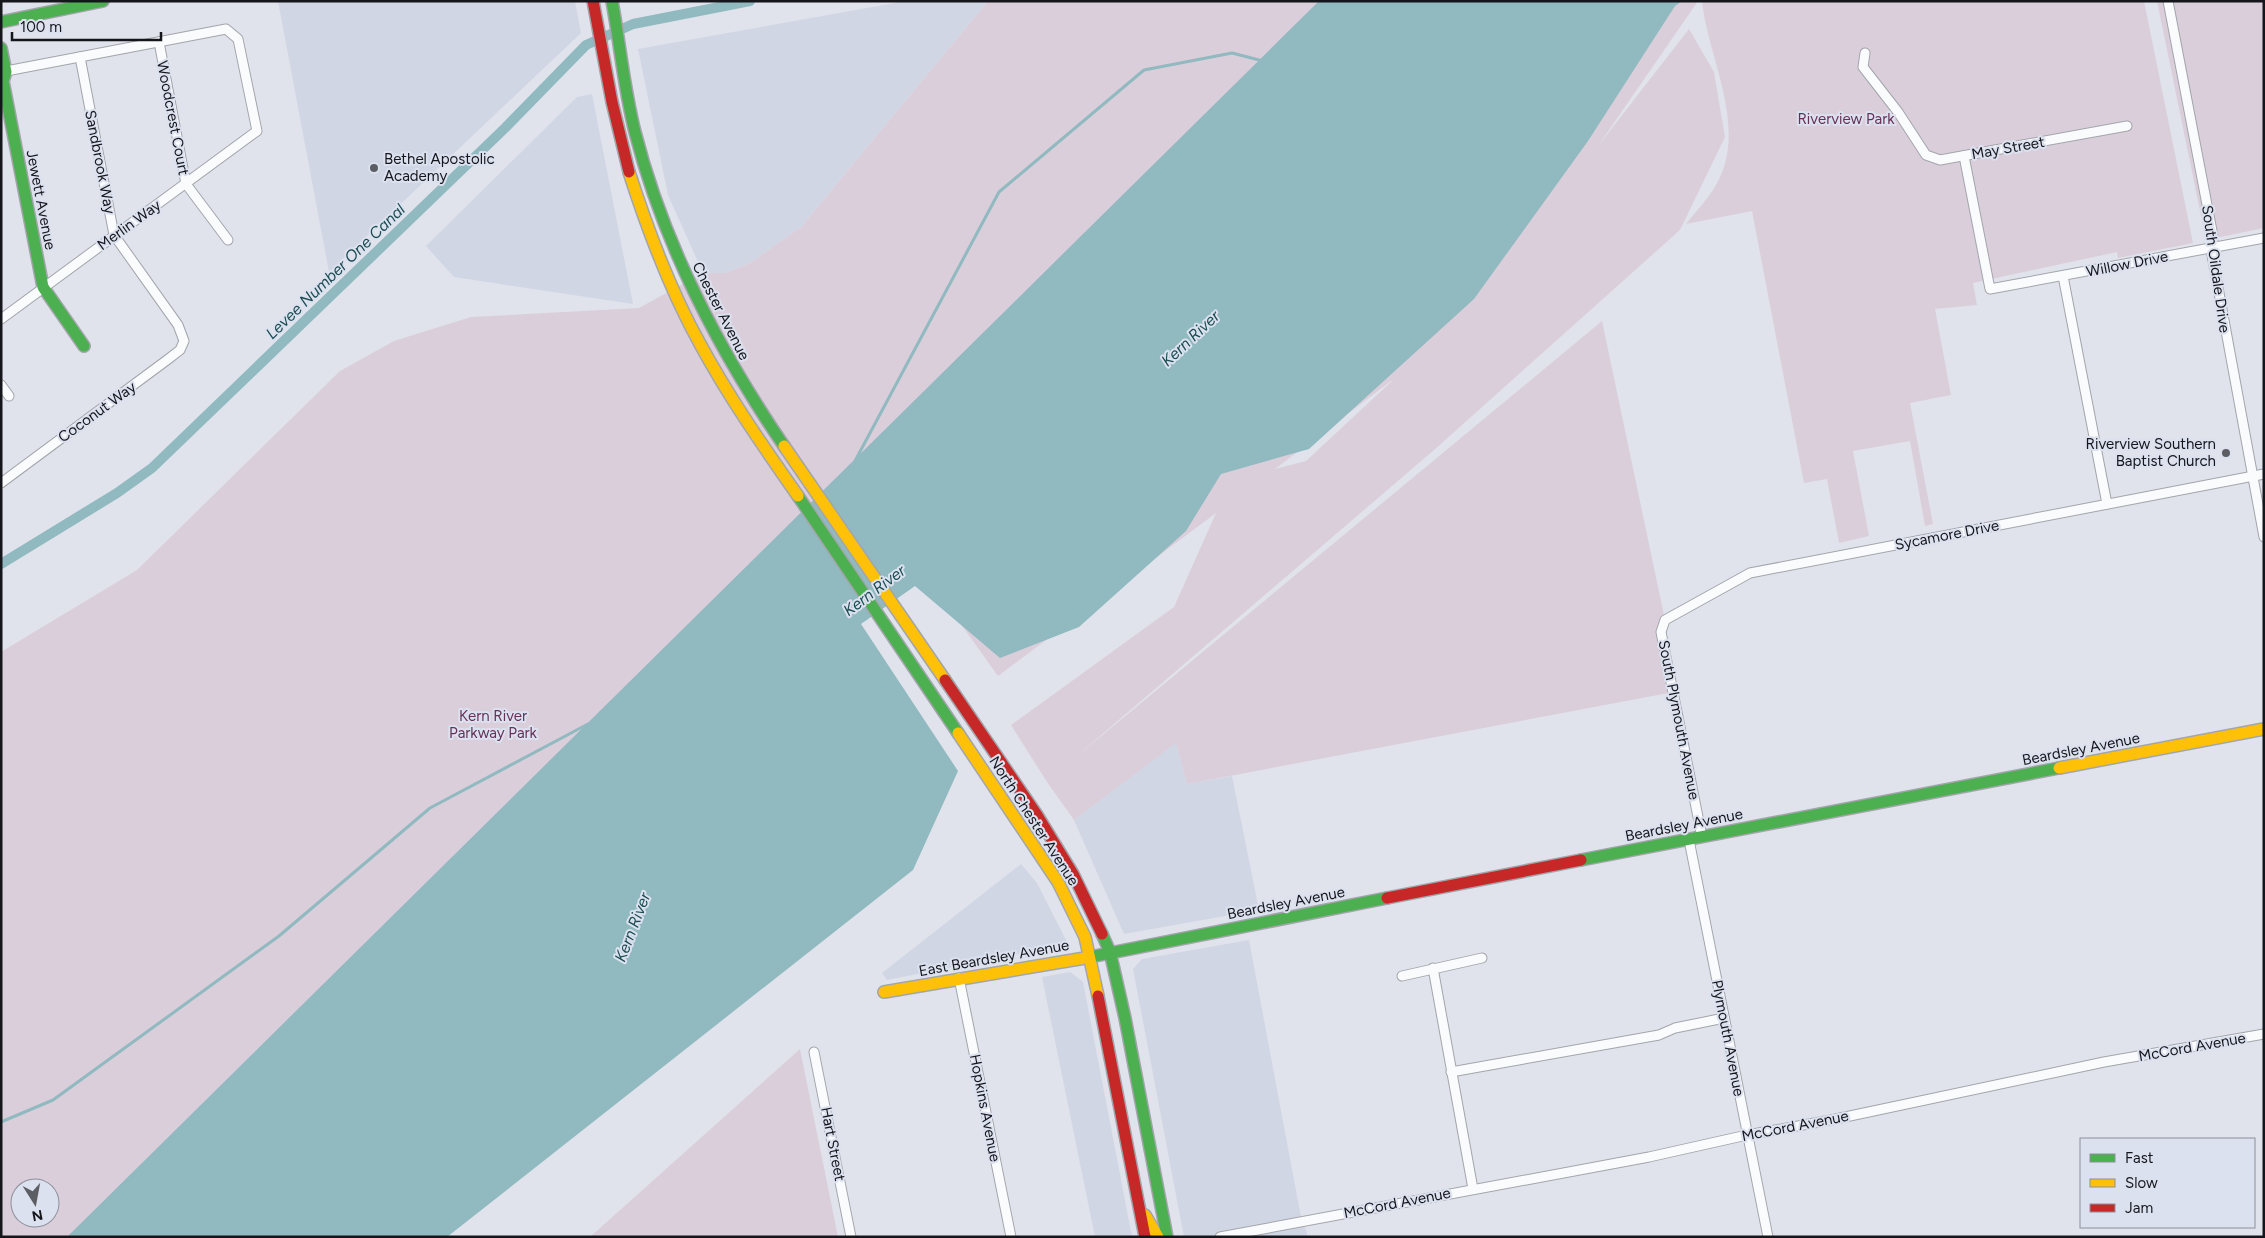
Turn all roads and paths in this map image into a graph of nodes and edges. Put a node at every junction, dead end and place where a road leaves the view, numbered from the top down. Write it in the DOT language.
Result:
graph roads {
  1 [pos="103,1"];
  2 [pos="2168,1"];
  3 [pos="612,5"];
  4 [pos="594,6"];
  5 [pos="1,22"];
  6 [pos="158,42"];
  7 [pos="1,48"];
  8 [pos="1865,53"];
  9 [pos="80,57"];
  10 [pos="3,72"];
  11 [pos="2127,126"];
  12 [pos="1964,156"];
  13 [pos="186,184"];
  14 [pos="114,235"];
  15 [pos="2264,238"];
  16 [pos="228,240"];
  17 [pos="2212,247"];
  18 [pos="2063,276"];
  19 [pos="43,287"];
  20 [pos="1990,289"];
  21 [pos="1,319"];
  22 [pos="183,335"];
  23 [pos="84,346"];
  24 [pos="1,385"];
  25 [pos="10,396"];
  26 [pos="2264,474"];
  27 [pos="2252,476"];
  28 [pos="1,483"];
  29 [pos="2107,504"];
  30 [pos="2264,537"];
  31 [pos="905,621"];
  32 [pos="1662,632"];
  33 [pos="2264,729"];
  34 [pos="1702,837"];
  35 [pos="1689,840"];
  36 [pos="1110,952"];
  37 [pos="1090,956"];
  38 [pos="1482,958"];
  39 [pos="1432,968"];
  40 [pos="1402,976"];
  41 [pos="959,978"];
  42 [pos="884,992"];
  43 [pos="1724,1018"];
  44 [pos="2264,1034"];
  45 [pos="814,1052"];
  46 [pos="1451,1072"];
  47 [pos="1747,1134"];
  48 [pos="1473,1188"];
  49 [pos="1138,1204"];
  50 [pos="851,1237"];
  51 [pos="1011,1237"];
  52 [pos="1145,1237"];
  53 [pos="1158,1237"];
  54 [pos="1167,1237"];
  55 [pos="1220,1237"];
  56 [pos="1768,1237"];
  1 -- 5 [label="main road"];
  2 -- 17 [label="street, South Oildale Drive"];
  3 -- 31 [label="main road, Chester Avenue"];
  4 -- 37 [label="main road, North Chester Avenue"];
  6 -- 9 [label="street"];
  6 -- 13 [label="street, Woodcrest Court"];
  6 -- 13 [label="street, Merlin Way"];
  7 -- 10 [label="main road, Jewett Avenue"];
  8 -- 12 [label="street"];
  9 -- 10 [label="street"];
  9 -- 14 [label="street, Sandbrook Way"];
  10 -- 19 [label="main road, Jewett Avenue"];
  11 -- 12 [label="street, May Street"];
  12 -- 20 [label="street, May Street"];
  13 -- 14 [label="street, Merlin Way"];
  13 -- 16 [label="street, Woodcrest Court"];
  14 -- 19 [label="street, Merlin Way"];
  14 -- 22 [label="street, Sandbrook Way"];
  15 -- 17 [label="street, Willow Drive"];
  17 -- 18 [label="street, Willow Drive"];
  17 -- 27 [label="street, South Oildale Drive"];
  18 -- 20 [label="street, Willow Drive"];
  18 -- 29 [label="street"];
  19 -- 21 [label="street, Merlin Way"];
  19 -- 23 [label="main road, Jewett Avenue"];
  22 -- 28 [label="street, Coconut Way"];
  24 -- 25 [label="street"];
  26 -- 27 [label="street, Sycamore Drive"];
  27 -- 29 [label="street, Sycamore Drive"];
  27 -- 30 [label="street, South Oildale Drive"];
  29 -- 32 [label="street, Sycamore Drive"];
  31 -- 36 [label="main road, North Chester Avenue"];
  32 -- 34 [label="street, South Plymouth Avenue"];
  33 -- 34 [label="main road, Beardsley Avenue"];
  34 -- 35 [label="main road, Beardsley Avenue"];
  35 -- 36 [label="main road, Beardsley Avenue"];
  35 -- 43 [label="street, Plymouth Avenue"];
  36 -- 37 [label="main road, East Beardsley Avenue"];
  36 -- 54 [label="main road, North Chester Avenue"];
  37 -- 41 [label="main road, East Beardsley Avenue"];
  37 -- 49 [label="main road, North Chester Avenue"];
  38 -- 39 [label="street"];
  39 -- 40 [label="street"];
  39 -- 46 [label="street"];
  41 -- 42 [label="main road, East Beardsley Avenue"];
  41 -- 51 [label="street, Hopkins Avenue"];
  43 -- 46 [label="street"];
  43 -- 47 [label="street, Plymouth Avenue"];
  44 -- 47 [label="street, McCord Avenue"];
  45 -- 50 [label="street, Hart Street"];
  46 -- 48 [label="street"];
  47 -- 48 [label="street, McCord Avenue"];
  47 -- 56 [label="street, Plymouth Avenue"];
  48 -- 55 [label="street, McCord Avenue"];
  49 -- 52 [label="main road, North Chester Avenue"];
  49 -- 53 [label="main road"];
}
